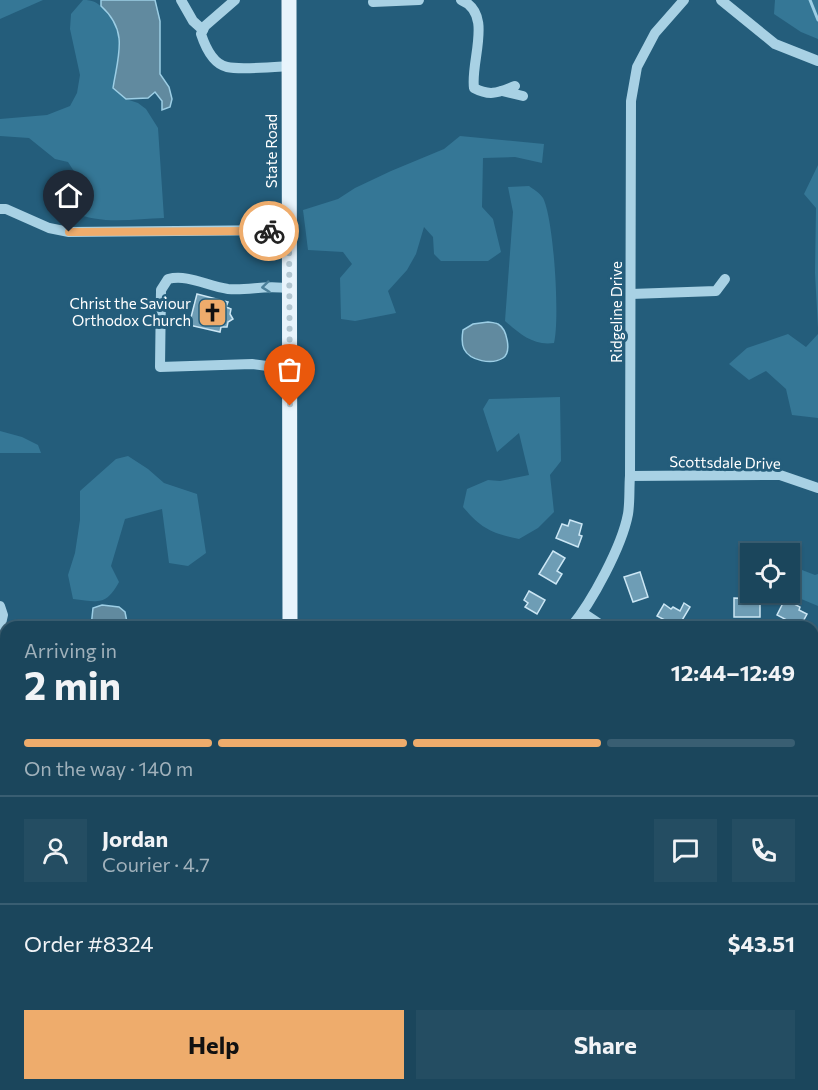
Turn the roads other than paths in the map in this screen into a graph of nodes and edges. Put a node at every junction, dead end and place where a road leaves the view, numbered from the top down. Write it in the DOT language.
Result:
graph roads {
  1 [pos="181,0"];
  2 [pos="235,0"];
  3 [pos="289,0"];
  4 [pos="419,0"];
  5 [pos="461,0"];
  6 [pos="684,0"];
  7 [pos="721,0"];
  8 [pos="373,2"];
  9 [pos="203,30"];
  10 [pos="818,61"];
  11 [pos="289,66"];
  12 [pos="515,86"];
  13 [pos="501,91"];
  14 [pos="523,96"];
  15 [pos="0,209"];
  16 [pos="289,230"];
  17 [pos="725,279"];
  18 [pos="289,289"];
  19 [pos="631,294"];
  20 [pos="290,369"];
  21 [pos="630,476"];
  22 [pos="818,488"];
  23 [pos="0,606"];
  24 [pos="583,613"];
  25 [pos="2,621"];
  26 [pos="291,621"];
  27 [pos="577,621"];
  28 [pos="595,621"];
  1 -- 9 [label="street"];
  2 -- 9 [label="street"];
  3 -- 11 [label="main road, State Road"];
  4 -- 8 [label="street"];
  5 -- 13 [label="street"];
  6 -- 19 [label="street, Ridgeline Drive"];
  7 -- 10 [label="street"];
  9 -- 11 [label="street"];
  11 -- 16 [label="main road, State Road"];
  12 -- 13 [label="street"];
  13 -- 14 [label="street"];
  15 -- 16 [label="street"];
  16 -- 18 [label="main road, State Road"];
  17 -- 19 [label="street"];
  18 -- 20 [label="main road, State Road"];
  18 -- 20 [label="street, one-way"];
  19 -- 21 [label="street, Ridgeline Drive"];
  20 -- 26 [label="main road, State Road"];
  21 -- 22 [label="street, Scottsdale Drive"];
  21 -- 24 [label="street, Ridgeline Drive"];
  23 -- 25 [label="street"];
  24 -- 27 [label="street, Ridgeline Drive"];
  24 -- 28 [label="street"];
}
